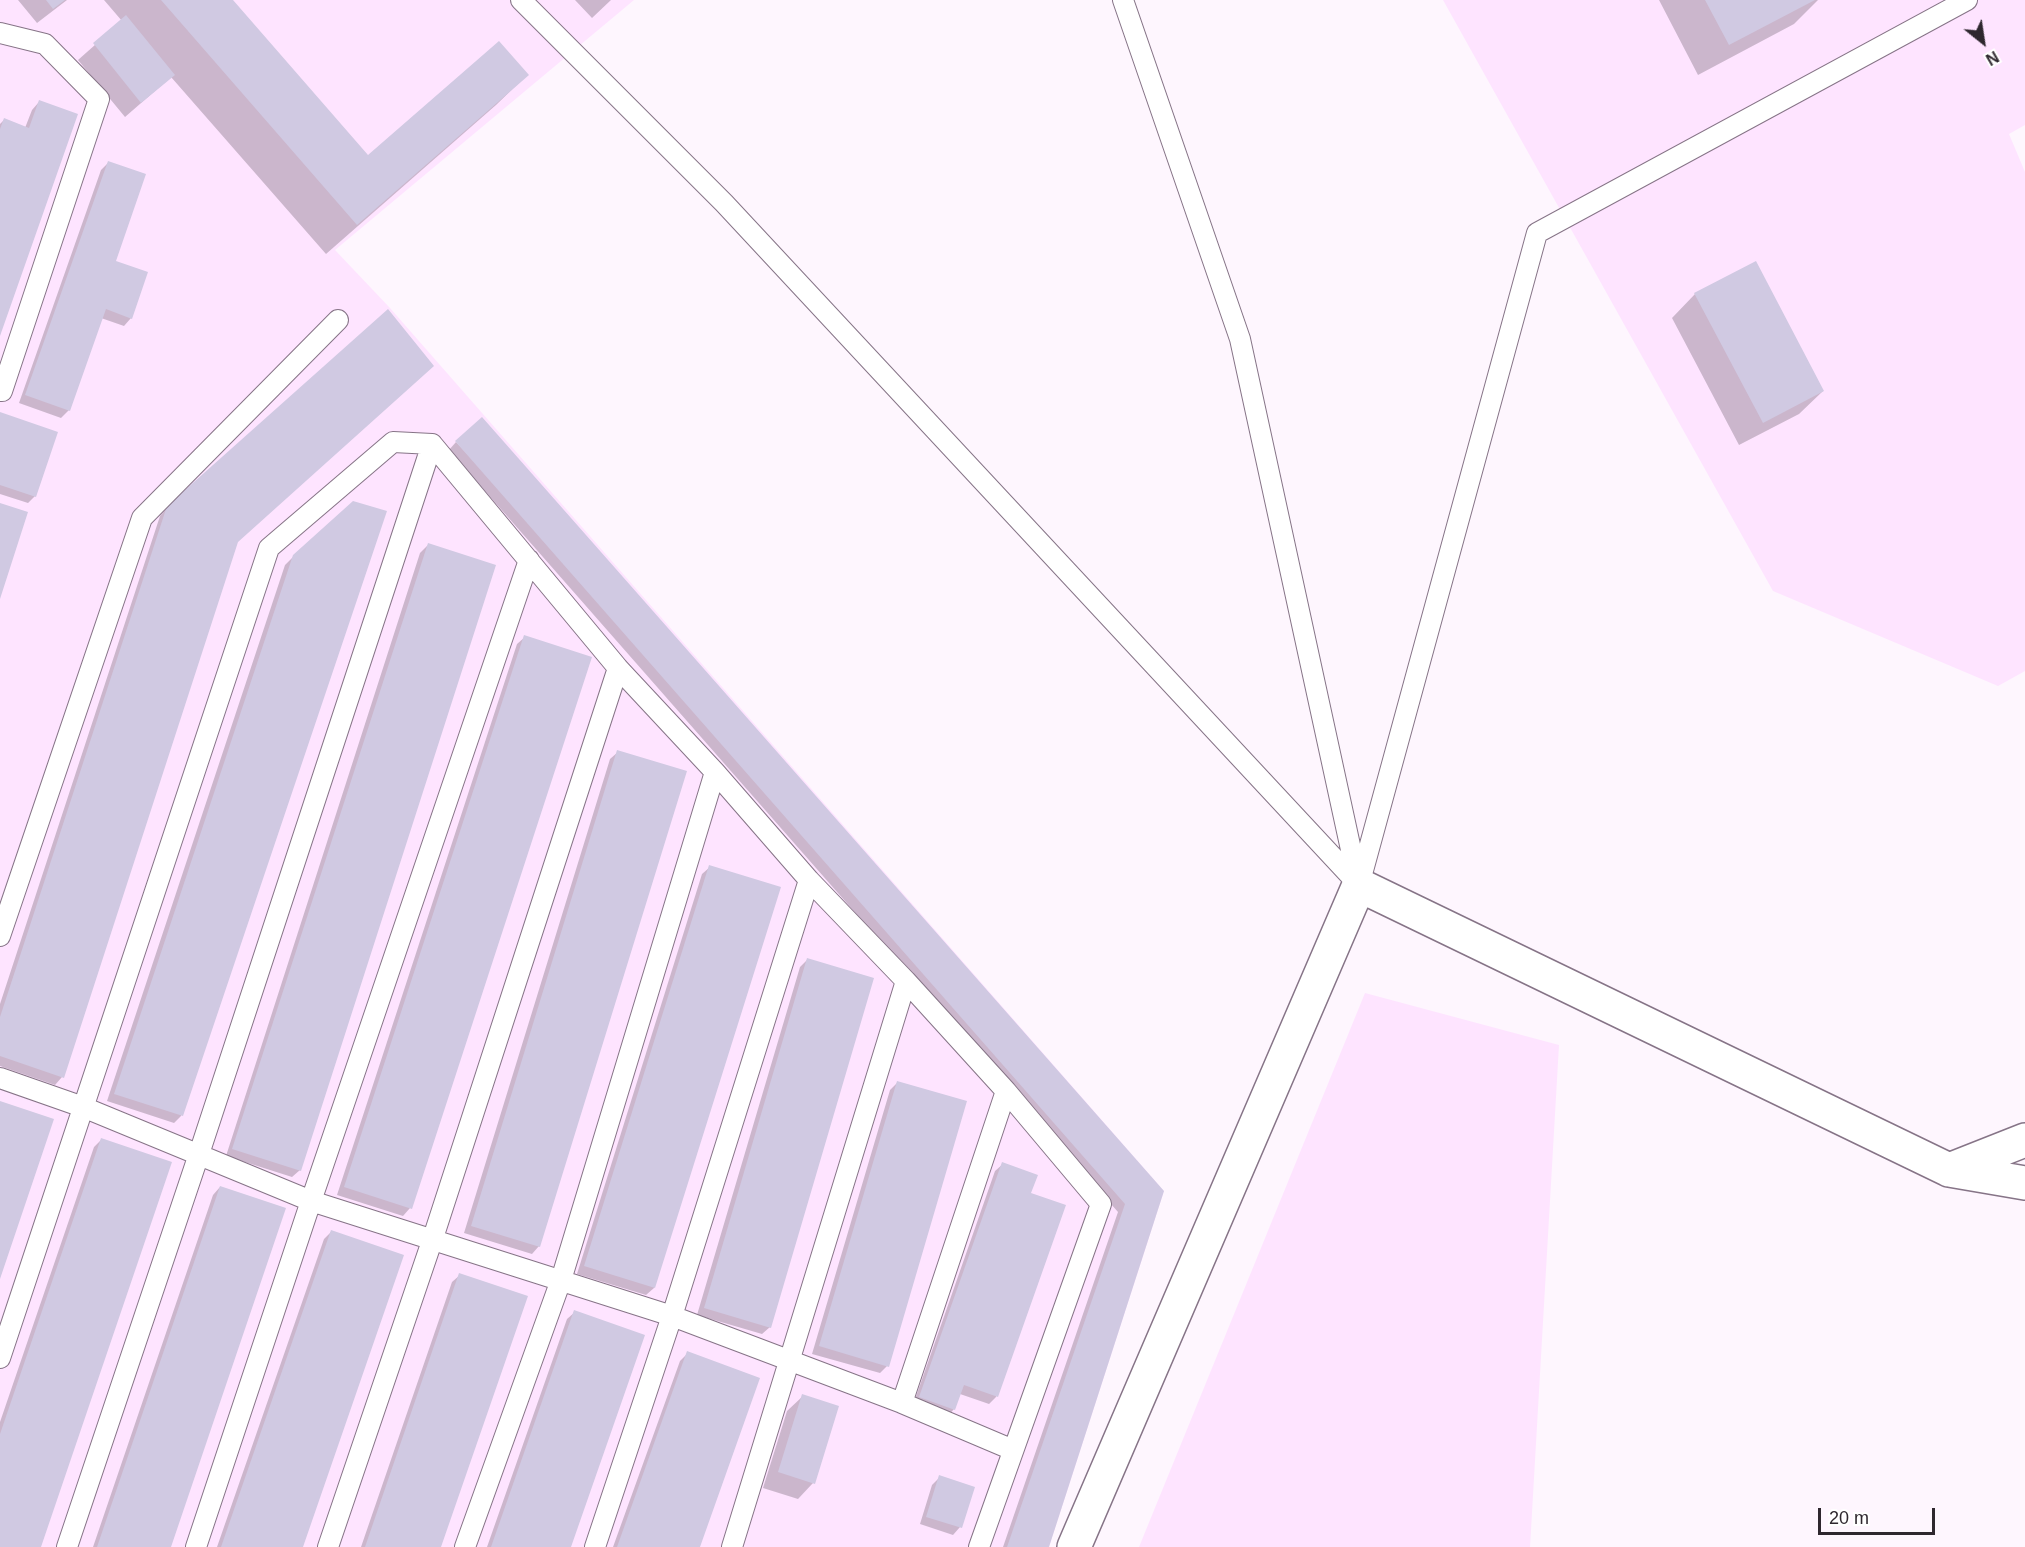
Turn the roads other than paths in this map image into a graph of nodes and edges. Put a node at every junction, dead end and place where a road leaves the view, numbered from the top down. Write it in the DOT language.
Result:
graph roads {
  1 [pos="521,0"];
  2 [pos="1123,0"];
  3 [pos="1967,0"];
  4 [pos="0,33"];
  5 [pos="338,320"];
  6 [pos="0,391"];
  7 [pos="432,444"];
  8 [pos="529,560"];
  9 [pos="618,668"];
  10 [pos="715,772"];
  11 [pos="809,880"];
  12 [pos="1359,885"];
  13 [pos="0,936"];
  14 [pos="906,981"];
  15 [pos="0,1078"];
  16 [pos="1006,1091"];
  17 [pos="83,1107"];
  18 [pos="2025,1140"];
  19 [pos="199,1154"];
  20 [pos="1949,1170"];
  21 [pos="2025,1183"];
  22 [pos="311,1201"];
  23 [pos="432,1241"];
  24 [pos="561,1280"];
  25 [pos="672,1316"];
  26 [pos="0,1358"];
  27 [pos="790,1360"];
  28 [pos="902,1403"];
  29 [pos="1013,1450"];
  30 [pos="67,1547"];
  31 [pos="196,1547"];
  32 [pos="328,1547"];
  33 [pos="465,1547"];
  34 [pos="595,1547"];
  35 [pos="732,1547"];
  36 [pos="979,1547"];
  37 [pos="1074,1547"];
  1 -- 12 [label="lane"];
  2 -- 12 [label="lane"];
  3 -- 12 [label="lane"];
  4 -- 6 [label="lane"];
  5 -- 13 [label="lane"];
  7 -- 8 [label="lane"];
  7 -- 17 [label="lane"];
  7 -- 19 [label="lane"];
  8 -- 9 [label="lane"];
  8 -- 22 [label="lane"];
  9 -- 10 [label="lane"];
  9 -- 23 [label="lane"];
  10 -- 11 [label="lane"];
  10 -- 24 [label="lane"];
  11 -- 14 [label="lane"];
  11 -- 25 [label="lane"];
  12 -- 20 [label="street"];
  12 -- 37 [label="street"];
  14 -- 16 [label="lane"];
  14 -- 27 [label="lane"];
  15 -- 17 [label="lane"];
  16 -- 28 [label="lane"];
  16 -- 29 [label="lane"];
  17 -- 19 [label="lane"];
  17 -- 26 [label="lane"];
  18 -- 20 [label="street"];
  19 -- 22 [label="lane"];
  19 -- 30 [label="lane"];
  20 -- 21 [label="street"];
  22 -- 23 [label="lane"];
  22 -- 31 [label="lane"];
  23 -- 24 [label="lane"];
  23 -- 32 [label="lane"];
  24 -- 25 [label="lane"];
  24 -- 33 [label="lane"];
  25 -- 27 [label="lane"];
  25 -- 34 [label="lane"];
  27 -- 28 [label="lane"];
  27 -- 35 [label="lane"];
  28 -- 29 [label="lane"];
  29 -- 36 [label="lane"];
}
